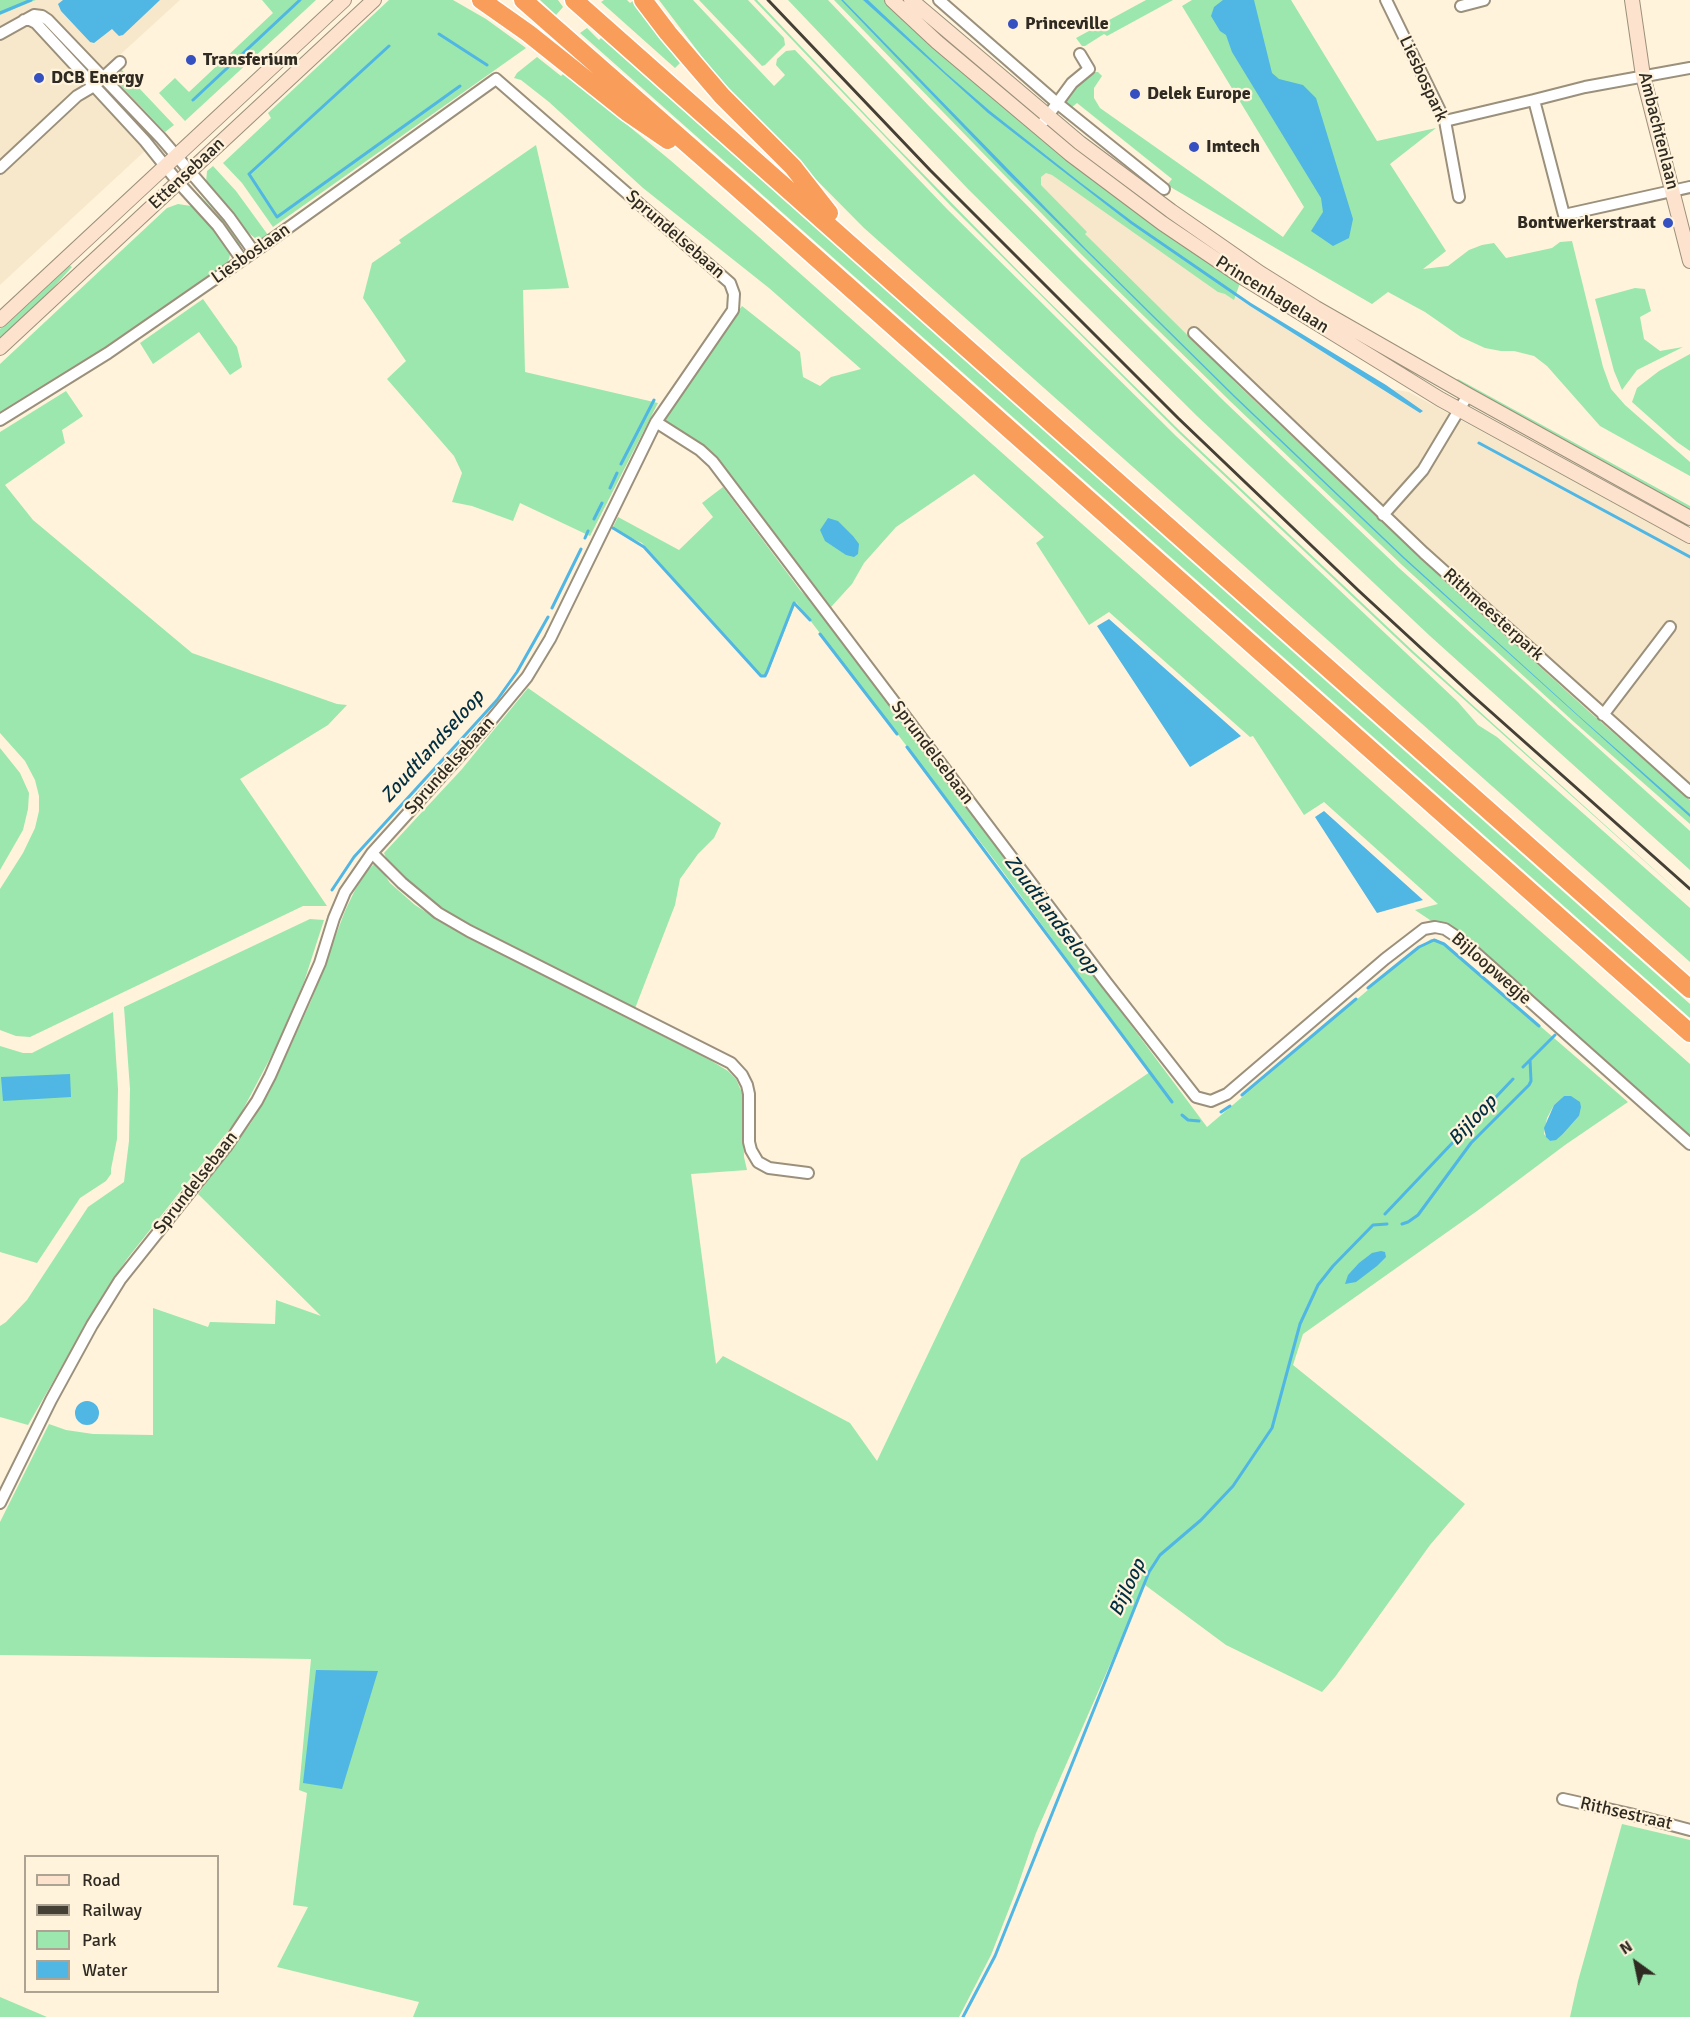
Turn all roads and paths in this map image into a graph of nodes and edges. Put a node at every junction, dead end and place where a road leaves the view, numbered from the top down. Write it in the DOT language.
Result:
graph roads {
  1 [pos="344,0"];
  2 [pos="374,0"];
  3 [pos="481,0"];
  4 [pos="523,0"];
  5 [pos="574,0"];
  6 [pos="643,0"];
  7 [pos="892,0"];
  8 [pos="911,0"];
  9 [pos="939,0"];
  10 [pos="1386,0"];
  11 [pos="1484,0"];
  12 [pos="1632,0"];
  13 [pos="1461,6"];
  14 [pos="24,21"];
  15 [pos="0,34"];
  16 [pos="1080,54"];
  17 [pos="577,59"];
  18 [pos="120,62"];
  19 [pos="1690,68"];
  20 [pos="104,76"];
  21 [pos="1643,76"];
  22 [pos="496,79"];
  23 [pos="94,86"];
  24 [pos="1534,100"];
  25 [pos="1057,103"];
  26 [pos="1047,116"];
  27 [pos="1444,121"];
  28 [pos="1038,128"];
  29 [pos="176,156"];
  30 [pos="165,166"];
  31 [pos="0,168"];
  32 [pos="189,172"];
  33 [pos="178,182"];
  34 [pos="1690,187"];
  35 [pos="1164,189"];
  36 [pos="1672,190"];
  37 [pos="1459,197"];
  38 [pos="855,248"];
  39 [pos="254,252"];
  40 [pos="242,260"];
  41 [pos="1690,261"];
  42 [pos="0,320"];
  43 [pos="1194,333"];
  44 [pos="0,348"];
  45 [pos="1468,395"];
  46 [pos="1460,410"];
  47 [pos="0,420"];
  48 [pos="656,422"];
  49 [pos="1383,515"];
  50 [pos="1690,518"];
  51 [pos="1690,536"];
  52 [pos="1670,627"];
  53 [pos="1603,715"];
  54 [pos="1690,792"];
  55 [pos="372,853"];
  56 [pos="1690,989"];
  57 [pos="1690,1032"];
  58 [pos="1196,1097"];
  59 [pos="1690,1144"];
  60 [pos="808,1173"];
  61 [pos="0,1503"];
  62 [pos="1563,1799"];
  63 [pos="1690,1830"];
  1 -- 29 [label="main road, Ettensebaan"];
  2 -- 32 [label="main road, Ettensebaan"];
  3 -- 17 [label="highway"];
  4 -- 17 [label="highway"];
  5 -- 38 [label="highway"];
  6 -- 38 [label="highway"];
  7 -- 28 [label="main road, Princenhagelaan"];
  8 -- 26 [label="main road, Princenhagelaan"];
  9 -- 25 [label="street"];
  10 -- 27 [label="street, Liesbospark"];
  11 -- 13 [label="street"];
  12 -- 21 [label="main road, Ambachtenlaan"];
  14 -- 15 [label="street"];
  14 -- 20 [label="street"];
  14 -- 23 [label="street"];
  16 -- 25 [label="street"];
  17 -- 57 [label="highway"];
  18 -- 20 [label="street"];
  19 -- 21 [label="street"];
  20 -- 23 [label="street"];
  20 -- 29 [label="street"];
  21 -- 24 [label="street"];
  21 -- 36 [label="main road, Ambachtenlaan"];
  22 -- 39 [label="street, Liesboslaan"];
  22 -- 48 [label="street, Sprundelsebaan"];
  23 -- 30 [label="street"];
  23 -- 31 [label="street"];
  24 -- 27 [label="street"];
  24 -- 36 [label="street"];
  25 -- 26 [label="street"];
  25 -- 35 [label="street"];
  26 -- 28 [label="street"];
  26 -- 45 [label="main road, Princenhagelaan"];
  27 -- 37 [label="street, Liesbospark"];
  28 -- 46 [label="main road, Princenhagelaan"];
  29 -- 30 [label="main road, Ettensebaan"];
  29 -- 32 [label="street"];
  30 -- 33 [label="street"];
  30 -- 42 [label="main road, Ettensebaan"];
  32 -- 33 [label="main road, Ettensebaan"];
  32 -- 39 [label="street"];
  33 -- 40 [label="street"];
  33 -- 44 [label="main road, Ettensebaan"];
  34 -- 36 [label="street"];
  36 -- 41 [label="main road, Ambachtenlaan"];
  38 -- 56 [label="highway"];
  39 -- 40 [label="street, Liesboslaan"];
  40 -- 47 [label="street, Liesboslaan"];
  43 -- 49 [label="street, Rithmeesterpark"];
  45 -- 46 [label="street"];
  45 -- 50 [label="main road, Princenhagelaan"];
  46 -- 49 [label="street"];
  46 -- 51 [label="main road, Princenhagelaan"];
  48 -- 55 [label="street, Sprundelsebaan"];
  48 -- 58 [label="street, Sprundelsebaan"];
  49 -- 53 [label="street, Rithmeesterpark"];
  52 -- 53 [label="street"];
  53 -- 54 [label="street, Rithmeesterpark"];
  55 -- 60 [label="street"];
  55 -- 61 [label="street, Sprundelsebaan"];
  58 -- 59 [label="street, Bijloopwegje"];
  62 -- 63 [label="street, Rithsestraat"];
}
